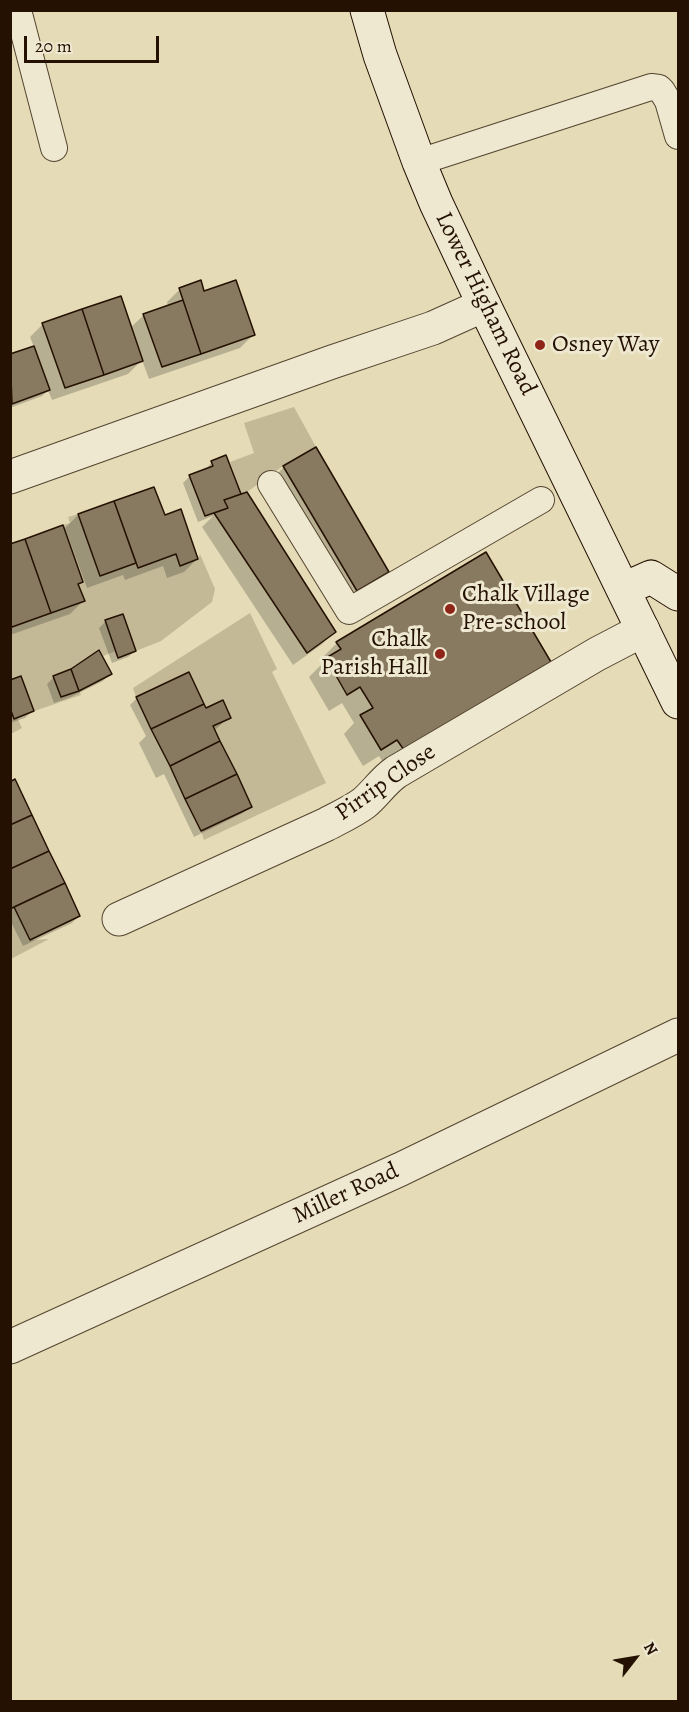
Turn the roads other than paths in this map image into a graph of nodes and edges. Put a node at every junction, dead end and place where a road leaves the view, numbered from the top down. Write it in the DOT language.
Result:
graph roads {
  1 [pos="18,10"];
  2 [pos="367,10"];
  3 [pos="678,136"];
  4 [pos="54,148"];
  5 [pos="419,162"];
  6 [pos="484,305"];
  7 [pos="10,477"];
  8 [pos="271,484"];
  9 [pos="541,500"];
  10 [pos="624,589"];
  11 [pos="678,594"];
  12 [pos="644,630"];
  13 [pos="678,702"];
  14 [pos="119,919"];
  15 [pos="678,1035"];
  16 [pos="10,1347"];
  1 -- 4 [label="lane"];
  2 -- 5 [label="street, Lower Higham Road"];
  3 -- 5 [label="lane"];
  5 -- 6 [label="street, Lower Higham Road"];
  6 -- 7 [label="street"];
  6 -- 10 [label="street, Lower Higham Road"];
  8 -- 9 [label="lane"];
  10 -- 11 [label="street"];
  10 -- 12 [label="street, Lower Higham Road"];
  12 -- 13 [label="street, Lower Higham Road"];
  12 -- 14 [label="street, Pirrip Close"];
  15 -- 16 [label="street, Miller Road"];
}
